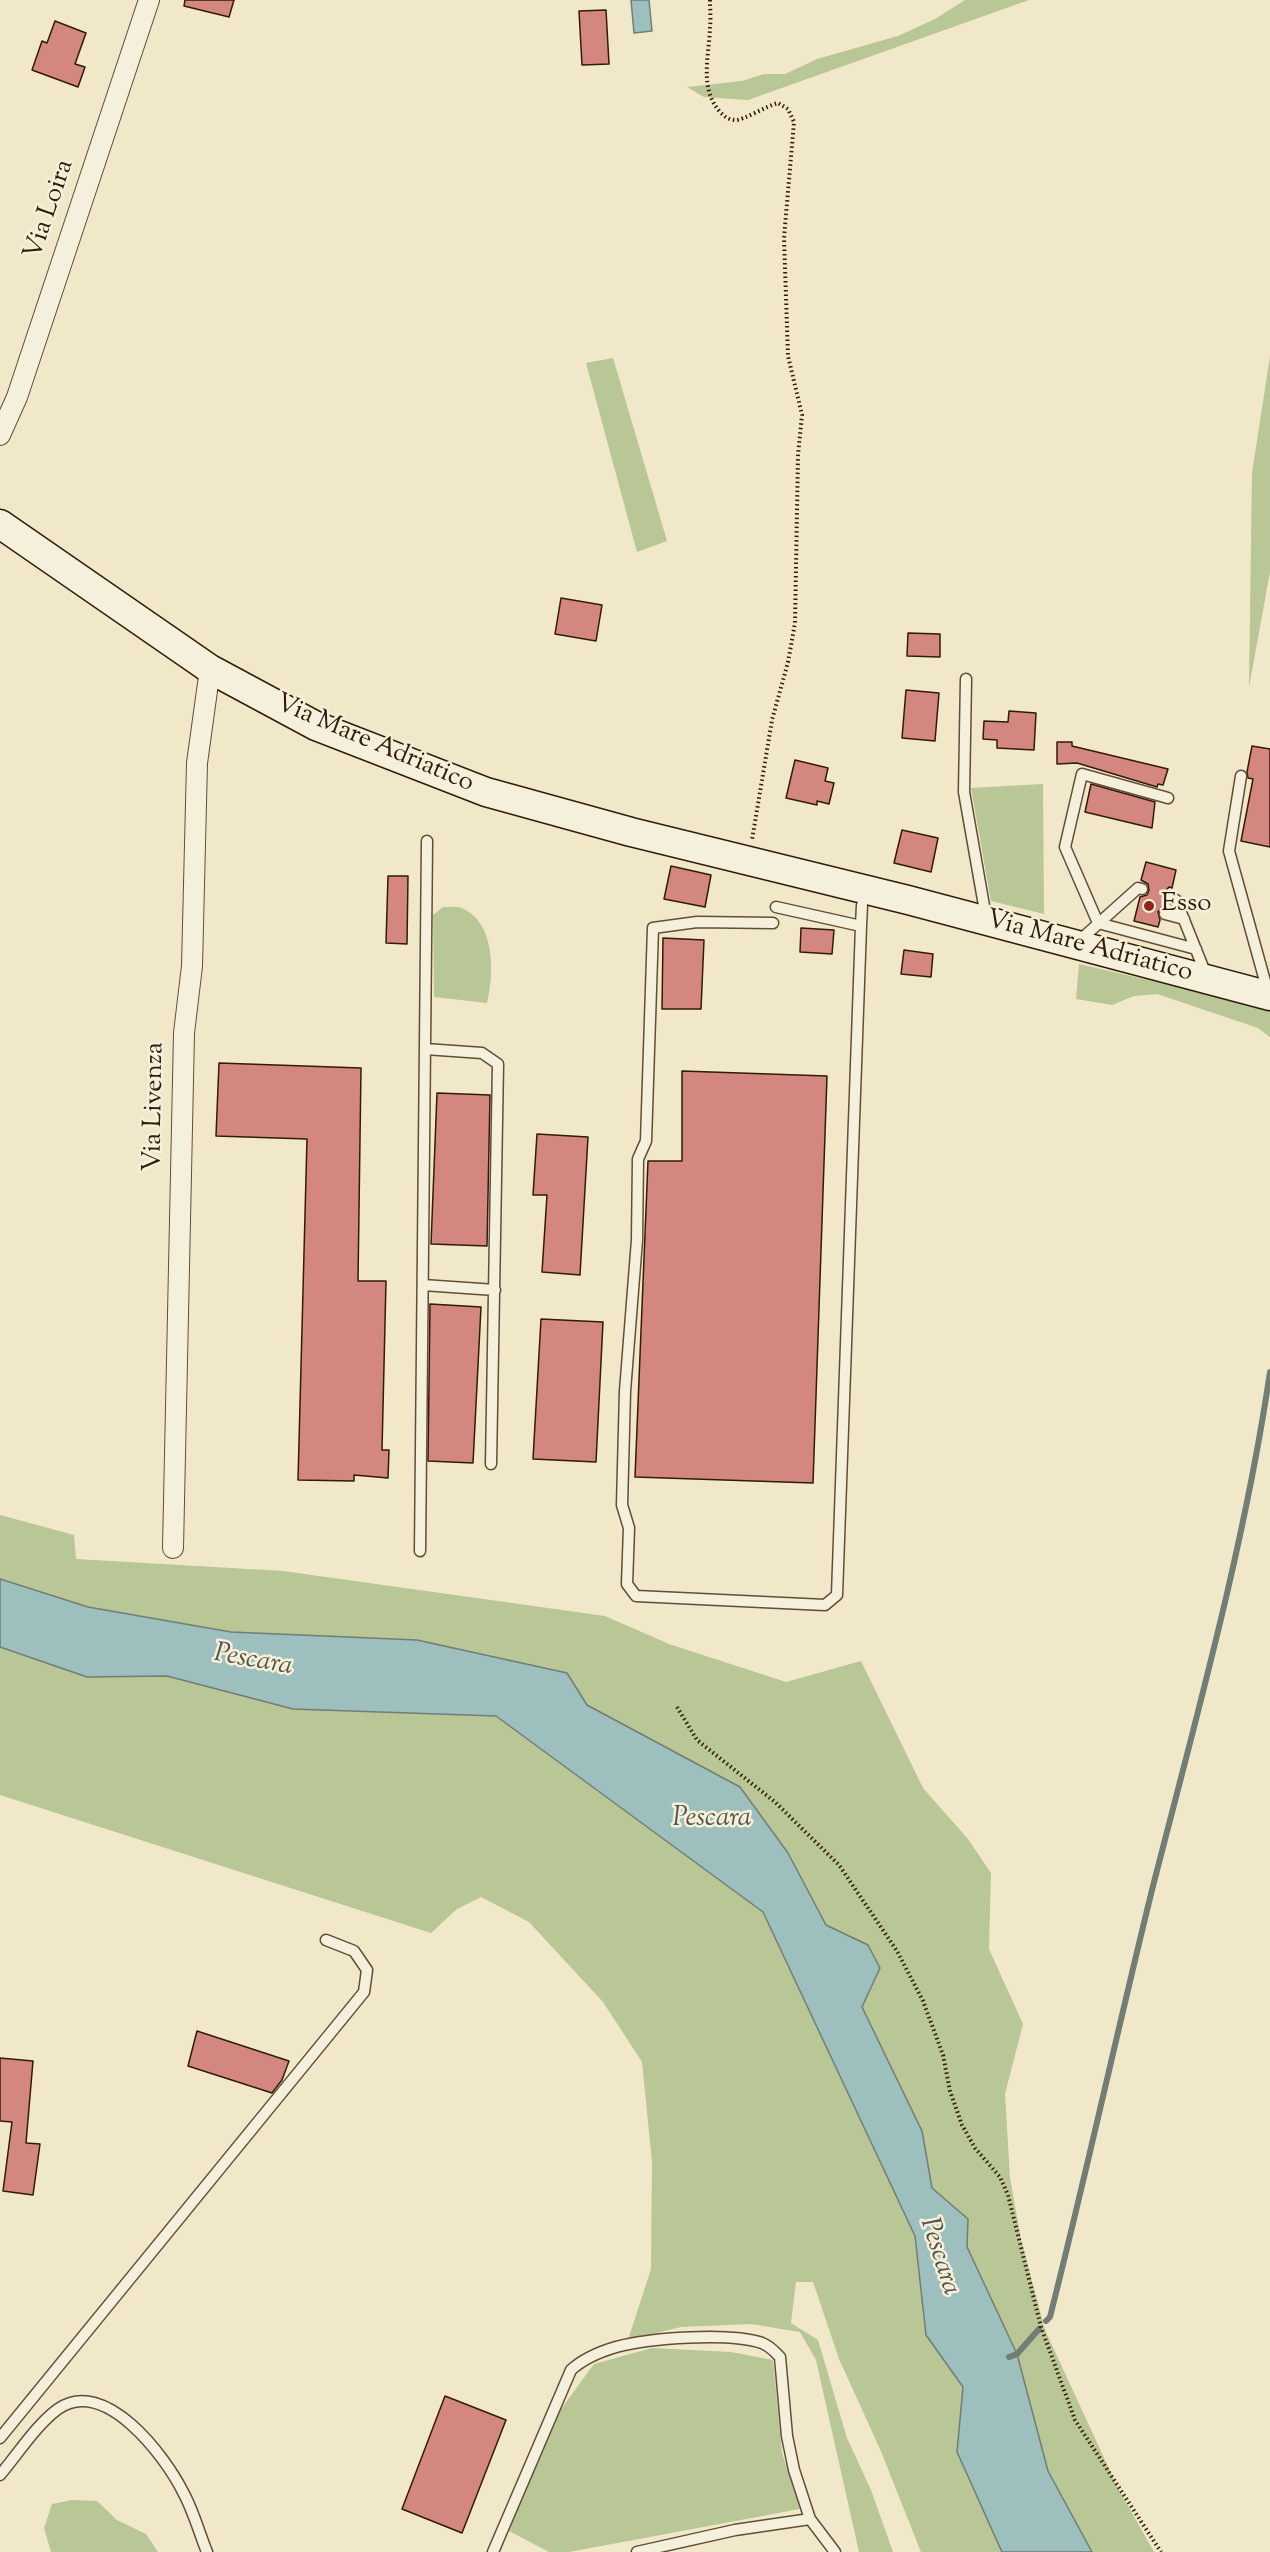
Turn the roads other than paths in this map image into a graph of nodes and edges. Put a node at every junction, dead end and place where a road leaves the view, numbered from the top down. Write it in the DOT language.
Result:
graph roads {
  1 [pos="149,0"];
  2 [pos="0,435"];
  3 [pos="0,524"];
  4 [pos="210,669"];
  5 [pos="966,679"];
  6 [pos="1241,776"];
  7 [pos="1168,798"];
  8 [pos="427,841"];
  9 [pos="720,853"];
  10 [pos="780,886"];
  11 [pos="1142,889"];
  12 [pos="1169,897"];
  13 [pos="1121,903"];
  14 [pos="856,905"];
  15 [pos="1135,906"];
  16 [pos="1165,914"];
  17 [pos="1184,920"];
  18 [pos="987,921"];
  19 [pos="773,923"];
  20 [pos="1098,923"];
  21 [pos="1075,944"];
  22 [pos="1196,949"];
  23 [pos="1208,980"];
  24 [pos="1270,996"];
  25 [pos="425,1049"];
  26 [pos="423,1285"];
  27 [pos="495,1290"];
  28 [pos="490,1464"];
  29 [pos="173,1548"];
  30 [pos="420,1551"];
  31 [pos="326,1940"];
  32 [pos="0,2438"];
  33 [pos="0,2475"];
  34 [pos="810,2519"];
  35 [pos="207,2552"];
  36 [pos="494,2552"];
  37 [pos="637,2552"];
  38 [pos="835,2552"];
  1 -- 2 [label="street, Via Loira"];
  3 -- 4 [label="main road, Via Mare Adriatico"];
  4 -- 9 [label="main road, Via Mare Adriatico"];
  4 -- 29 [label="street, Via Livenza"];
  5 -- 18 [label="lane"];
  6 -- 24 [label="lane"];
  7 -- 20 [label="lane"];
  8 -- 25 [label="lane"];
  9 -- 10 [label="main road, Via Mare Adriatico"];
  9 -- 10 [label="main road, Via Mare Adriatico"];
  10 -- 14 [label="main road, Via Mare Adriatico"];
  11 -- 13 [label="lane"];
  12 -- 17 [label="lane"];
  13 -- 15 [label="lane"];
  13 -- 20 [label="lane"];
  14 -- 18 [label="main road, Via Mare Adriatico"];
  14 -- 19 [label="lane"];
  16 -- 17 [label="lane"];
  17 -- 22 [label="lane"];
  18 -- 21 [label="main road, Via Mare Adriatico"];
  20 -- 21 [label="lane"];
  20 -- 22 [label="lane"];
  21 -- 23 [label="main road, Via Mare Adriatico"];
  22 -- 23 [label="lane"];
  23 -- 24 [label="main road, Via Mare Adriatico"];
  25 -- 26 [label="lane"];
  25 -- 27 [label="lane"];
  26 -- 27 [label="lane"];
  26 -- 30 [label="lane"];
  27 -- 28 [label="lane"];
  31 -- 32 [label="lane"];
  33 -- 35 [label="lane"];
  34 -- 36 [label="lane"];
  34 -- 37 [label="lane"];
  34 -- 38 [label="lane"];
}
